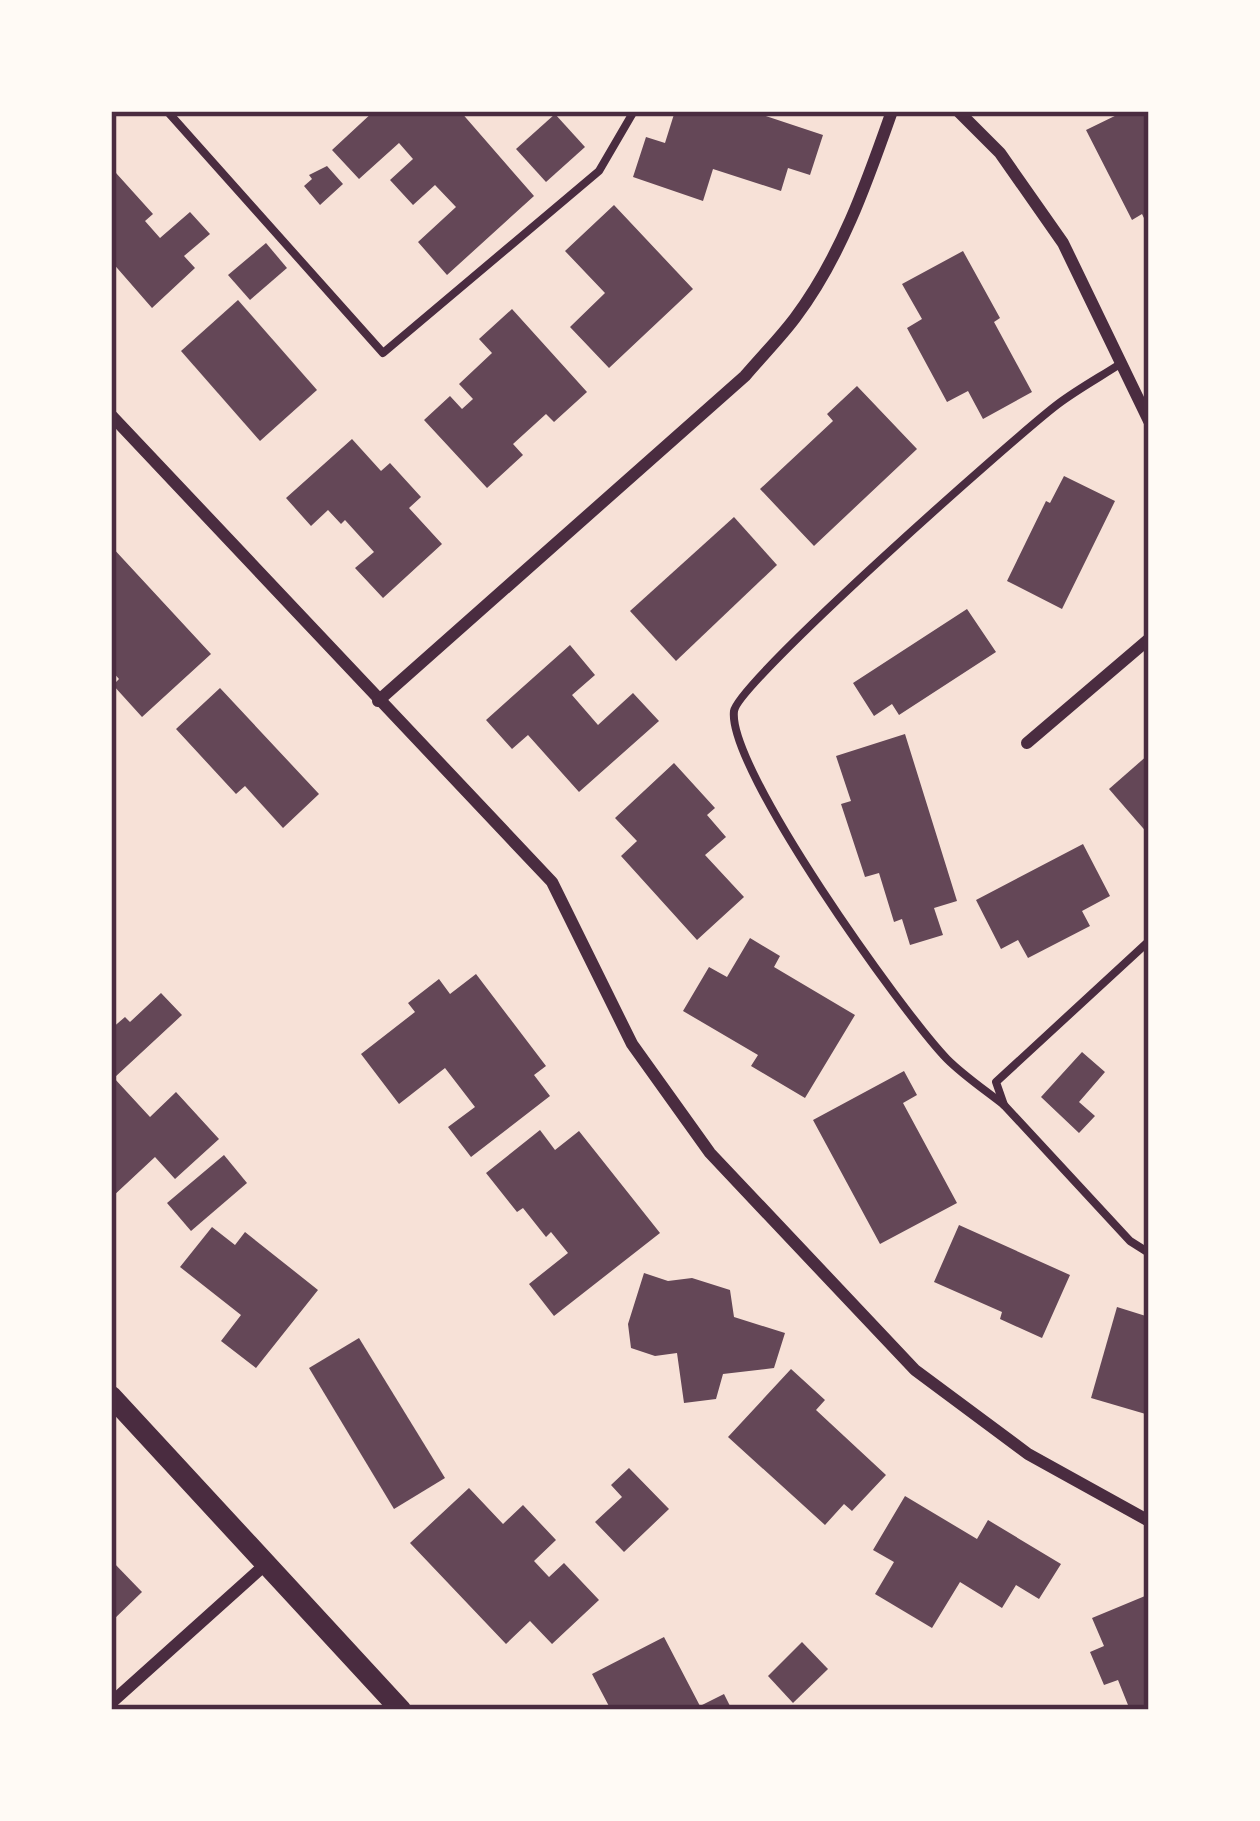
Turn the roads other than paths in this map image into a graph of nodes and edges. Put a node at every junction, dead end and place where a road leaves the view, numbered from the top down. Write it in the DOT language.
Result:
graph roads {
  1 [pos="167,111"];
  2 [pos="634,111"];
  3 [pos="892,111"];
  4 [pos="958,111"];
  5 [pos="1121,364"];
  6 [pos="111,415"];
  7 [pos="1149,421"];
  8 [pos="1149,639"];
  9 [pos="378,701"];
  10 [pos="1027,742"];
  11 [pos="1149,941"];
  12 [pos="1004,1106"];
  13 [pos="1149,1253"];
  14 [pos="111,1396"];
  15 [pos="1148,1518"];
  16 [pos="267,1563"];
  17 [pos="111,1703"];
  18 [pos="401,1710"];
  1 -- 2 [label="lane"];
  3 -- 9 [label="street"];
  4 -- 5 [label="street"];
  5 -- 7 [label="street"];
  5 -- 12 [label="lane"];
  6 -- 9 [label="street"];
  8 -- 10 [label="street"];
  9 -- 15 [label="street"];
  11 -- 12 [label="lane"];
  12 -- 13 [label="lane"];
  14 -- 16 [label="street"];
  16 -- 17 [label="street"];
  16 -- 18 [label="street"];
}
